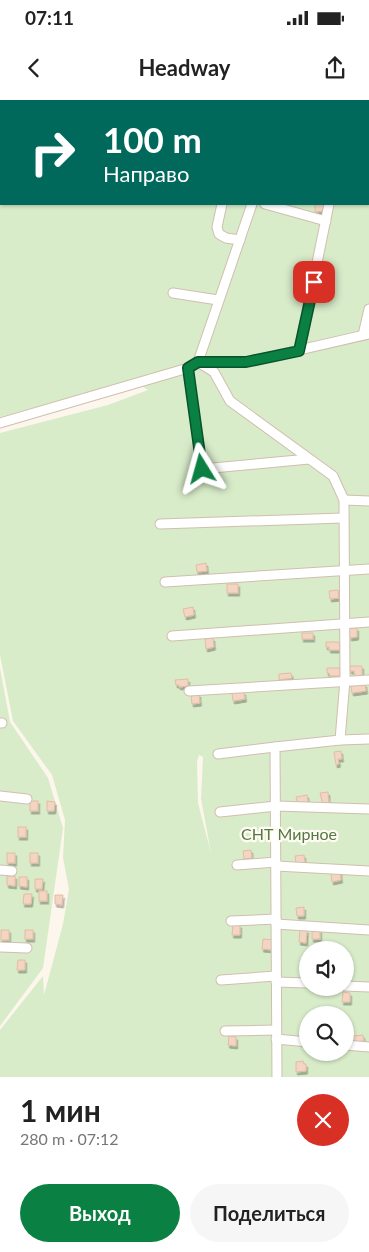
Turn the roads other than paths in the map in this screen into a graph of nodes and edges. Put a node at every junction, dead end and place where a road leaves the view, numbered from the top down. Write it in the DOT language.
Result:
graph roads {
  1 [pos="222,205"];
  2 [pos="252,205"];
  3 [pos="269,205"];
  4 [pos="329,205"];
  5 [pos="326,221"];
  6 [pos="240,240"];
  7 [pos="172,293"];
  8 [pos="218,300"];
  9 [pos="369,309"];
  10 [pos="366,334"];
  11 [pos="299,351"];
  12 [pos="198,362"];
  13 [pos="188,368"];
  14 [pos="0,423"];
  15 [pos="310,459"];
  16 [pos="344,500"];
  17 [pos="369,501"];
  18 [pos="343,518"];
  19 [pos="160,524"];
  20 [pos="369,569"];
  21 [pos="345,570"];
  22 [pos="165,582"];
  23 [pos="369,622"];
  24 [pos="344,623"];
  25 [pos="172,636"];
  26 [pos="345,680"];
  27 [pos="369,680"];
  28 [pos="189,691"];
  29 [pos="340,740"];
  30 [pos="369,740"];
  31 [pos="275,746"];
  32 [pos="218,754"];
  33 [pos="0,796"];
  34 [pos="27,799"];
  35 [pos="276,806"];
  36 [pos="369,809"];
  37 [pos="220,812"];
  38 [pos="276,864"];
  39 [pos="238,865"];
  40 [pos="0,870"];
  41 [pos="12,871"];
  42 [pos="369,871"];
  43 [pos="231,921"];
  44 [pos="276,921"];
  45 [pos="369,930"];
  46 [pos="0,947"];
  47 [pos="27,948"];
  48 [pos="276,979"];
  49 [pos="221,980"];
  50 [pos="299,983"];
  51 [pos="354,986"];
  52 [pos="369,987"];
  53 [pos="224,1031"];
  54 [pos="276,1034"];
  55 [pos="299,1040"];
  56 [pos="354,1046"];
  57 [pos="369,1047"];
  58 [pos="272,1077"];
  59 [pos="277,1077"];
  1 -- 6 [label="street"];
  2 -- 6 [label="street"];
  3 -- 5 [label="street"];
  4 -- 5 [label="street"];
  5 -- 11 [label="street"];
  6 -- 8 [label="street"];
  7 -- 8 [label="street"];
  8 -- 12 [label="street"];
  9 -- 10 [label="street"];
  10 -- 11 [label="street"];
  11 -- 12 [label="street"];
  12 -- 13 [label="street"];
  12 -- 15 [label="street"];
  13 -- 14 [label="street"];
  13 -- 15 [label="street"];
  15 -- 16 [label="street"];
  16 -- 17 [label="street"];
  16 -- 18 [label="street"];
  18 -- 19 [label="street"];
  18 -- 21 [label="street"];
  20 -- 21 [label="street"];
  21 -- 22 [label="street"];
  21 -- 24 [label="street"];
  23 -- 24 [label="street"];
  24 -- 25 [label="street"];
  24 -- 26 [label="street"];
  26 -- 27 [label="street"];
  26 -- 28 [label="street"];
  26 -- 29 [label="street"];
  29 -- 30 [label="street"];
  29 -- 31 [label="street"];
  31 -- 32 [label="street"];
  31 -- 35 [label="street"];
  33 -- 34 [label="street"];
  35 -- 36 [label="street"];
  35 -- 37 [label="street"];
  35 -- 38 [label="street"];
  38 -- 39 [label="street"];
  38 -- 42 [label="street"];
  38 -- 44 [label="street"];
  40 -- 41 [label="street"];
  43 -- 44 [label="street"];
  44 -- 45 [label="street"];
  44 -- 48 [label="street"];
  46 -- 47 [label="street"];
  48 -- 49 [label="street"];
  48 -- 50 [label="street"];
  48 -- 54 [label="street"];
  51 -- 52 [label="street"];
  53 -- 54 [label="street"];
  54 -- 55 [label="street"];
  54 -- 59 [label="street"];
  56 -- 57 [label="street"];
  58 -- 59 [label="street"];
}
